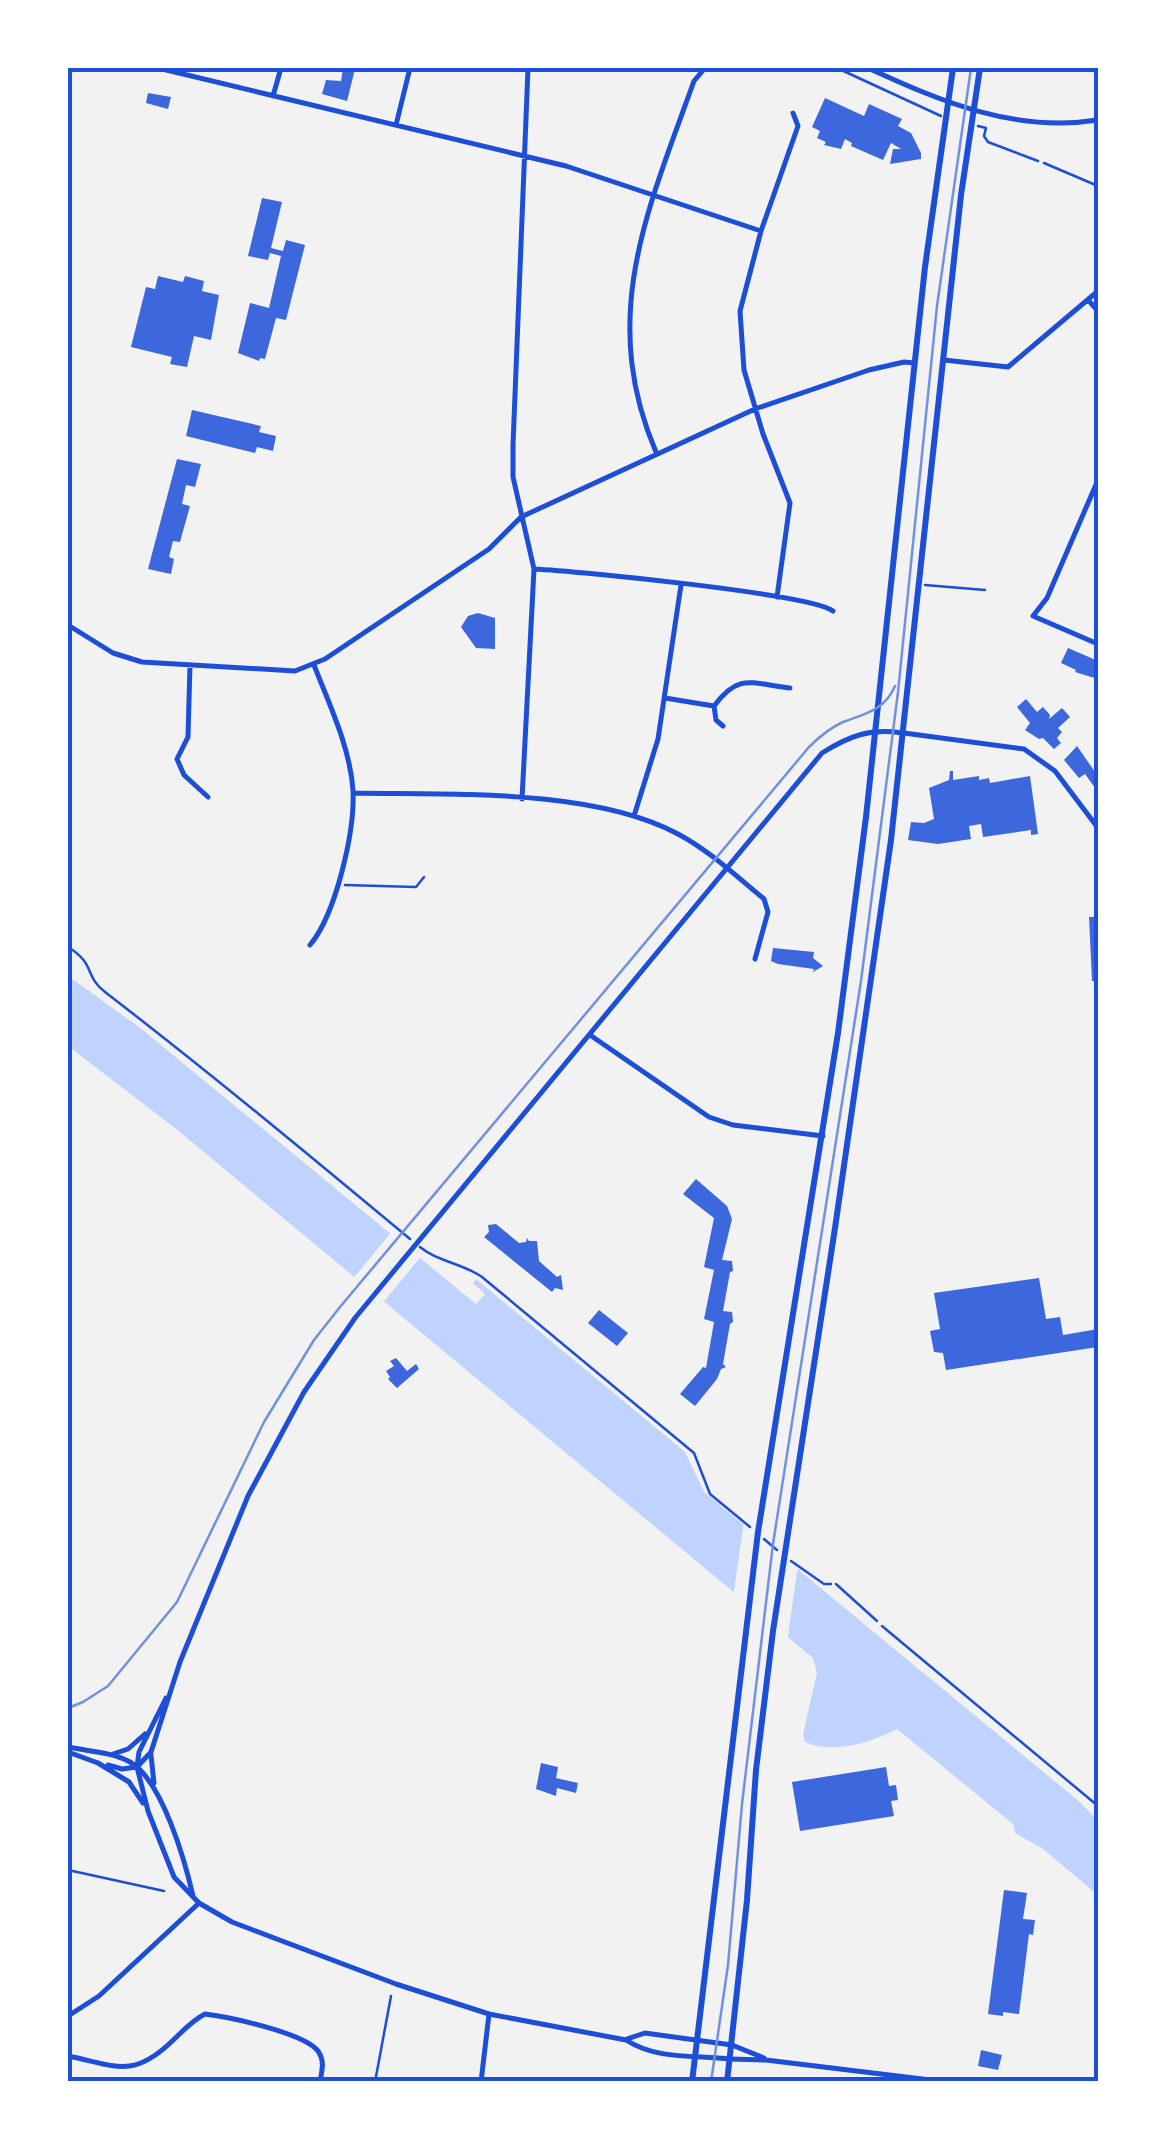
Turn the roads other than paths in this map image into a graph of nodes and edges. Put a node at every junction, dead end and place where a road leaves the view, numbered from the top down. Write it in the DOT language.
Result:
graph roads {
  1 [pos="158,68"];
  2 [pos="281,68"];
  3 [pos="410,68"];
  4 [pos="528,68"];
  5 [pos="705,68"];
  6 [pos="868,68"];
  7 [pos="952,68"];
  8 [pos="980,68"];
  9 [pos="273,96"];
  10 [pos="947,104"];
  11 [pos="972,112"];
  12 [pos="793,113"];
  13 [pos="1098,120"];
  14 [pos="396,125"];
  15 [pos="523,155"];
  16 [pos="1044,163"];
  17 [pos="1098,186"];
  18 [pos="653,196"];
  19 [pos="760,231"];
  20 [pos="1098,291"];
  21 [pos="1088,300"];
  22 [pos="1098,311"];
  23 [pos="944,360"];
  24 [pos="914,363"];
  25 [pos="755,409"];
  26 [pos="656,452"];
  27 [pos="1098,480"];
  28 [pos="520,516"];
  29 [pos="534,569"];
  30 [pos="681,584"];
  31 [pos="778,597"];
  32 [pos="833,611"];
  33 [pos="68,625"];
  34 [pos="1098,644"];
  35 [pos="190,665"];
  36 [pos="314,665"];
  37 [pos="790,688"];
  38 [pos="666,698"];
  39 [pos="714,706"];
  40 [pos="723,726"];
  41 [pos="874,730"];
  42 [pos="904,733"];
  43 [pos="352,793"];
  44 [pos="208,797"];
  45 [pos="522,798"];
  46 [pos="634,816"];
  47 [pos="1098,828"];
  48 [pos="726,868"];
  49 [pos="310,945"];
  50 [pos="755,959"];
  51 [pos="590,1035"];
  52 [pos="823,1136"];
  53 [pos="836,1584"];
  54 [pos="878,1622"];
  55 [pos="172,1688"];
  56 [pos="151,1729"];
  57 [pos="68,1750"];
  58 [pos="151,1752"];
  59 [pos="106,1754"];
  60 [pos="98,1762"];
  61 [pos="137,1767"];
  62 [pos="154,1788"];
  63 [pos="148,1812"];
  64 [pos="193,1896"];
  65 [pos="199,1903"];
  66 [pos="489,2014"];
  67 [pos="68,2016"];
  68 [pos="626,2040"];
  69 [pos="698,2040"];
  70 [pos="732,2046"];
  71 [pos="68,2056"];
  72 [pos="695,2058"];
  73 [pos="730,2060"];
  74 [pos="766,2060"];
  75 [pos="320,2082"];
  76 [pos="480,2082"];
  77 [pos="692,2082"];
  78 [pos="726,2082"];
  79 [pos="947,2082"];
  1 -- 9 [label="street"];
  2 -- 9 [label="street"];
  3 -- 14 [label="street"];
  4 -- 15 [label="street"];
  5 -- 18 [label="street"];
  6 -- 10 [label="street"];
  7 -- 10 [label="main road"];
  8 -- 11 [label="main road"];
  9 -- 14 [label="street"];
  10 -- 11 [label="street"];
  10 -- 24 [label="main road"];
  11 -- 13 [label="street"];
  11 -- 23 [label="main road"];
  12 -- 19 [label="street"];
  14 -- 15 [label="street"];
  15 -- 18 [label="street"];
  15 -- 28 [label="street"];
  16 -- 17 [label="lane"];
  18 -- 19 [label="street"];
  18 -- 26 [label="street"];
  19 -- 25 [label="street"];
  20 -- 21 [label="street"];
  21 -- 22 [label="street"];
  21 -- 23 [label="street"];
  23 -- 42 [label="main road"];
  24 -- 25 [label="street"];
  24 -- 41 [label="main road"];
  25 -- 26 [label="street"];
  25 -- 31 [label="street"];
  26 -- 28 [label="street"];
  27 -- 34 [label="street"];
  28 -- 29 [label="street"];
  28 -- 36 [label="street"];
  29 -- 30 [label="street"];
  29 -- 45 [label="street"];
  30 -- 31 [label="street"];
  30 -- 38 [label="street"];
  31 -- 32 [label="street"];
  33 -- 35 [label="street"];
  35 -- 36 [label="street"];
  35 -- 44 [label="street"];
  36 -- 43 [label="street"];
  37 -- 39 [label="street"];
  38 -- 39 [label="street"];
  38 -- 46 [label="street"];
  39 -- 40 [label="street"];
  41 -- 42 [label="street"];
  41 -- 48 [label="street"];
  41 -- 52 [label="main road"];
  42 -- 47 [label="street"];
  42 -- 70 [label="main road"];
  43 -- 45 [label="street"];
  43 -- 49 [label="street"];
  45 -- 46 [label="street"];
  46 -- 48 [label="street"];
  48 -- 50 [label="street"];
  48 -- 51 [label="street"];
  51 -- 52 [label="street"];
  51 -- 55 [label="street"];
  52 -- 69 [label="main road"];
  53 -- 54 [label="lane"];
  55 -- 56 [label="street"];
  55 -- 58 [label="street"];
  56 -- 59 [label="street"];
  56 -- 61 [label="street"];
  57 -- 59 [label="street"];
  57 -- 60 [label="street"];
  58 -- 61 [label="street"];
  58 -- 62 [label="street"];
  59 -- 61 [label="street"];
  60 -- 61 [label="street"];
  60 -- 63 [label="street"];
  61 -- 62 [label="street"];
  61 -- 63 [label="street"];
  62 -- 64 [label="street"];
  63 -- 64 [label="street"];
  64 -- 65 [label="street"];
  65 -- 66 [label="street"];
  65 -- 67 [label="street"];
  66 -- 68 [label="street"];
  66 -- 76 [label="street"];
  68 -- 69 [label="street"];
  68 -- 72 [label="street"];
  69 -- 70 [label="street"];
  69 -- 72 [label="main road"];
  70 -- 73 [label="main road"];
  70 -- 74 [label="street"];
  71 -- 75 [label="street"];
  72 -- 73 [label="street"];
  72 -- 77 [label="main road"];
  73 -- 74 [label="street"];
  73 -- 78 [label="main road"];
  74 -- 79 [label="street"];
}
